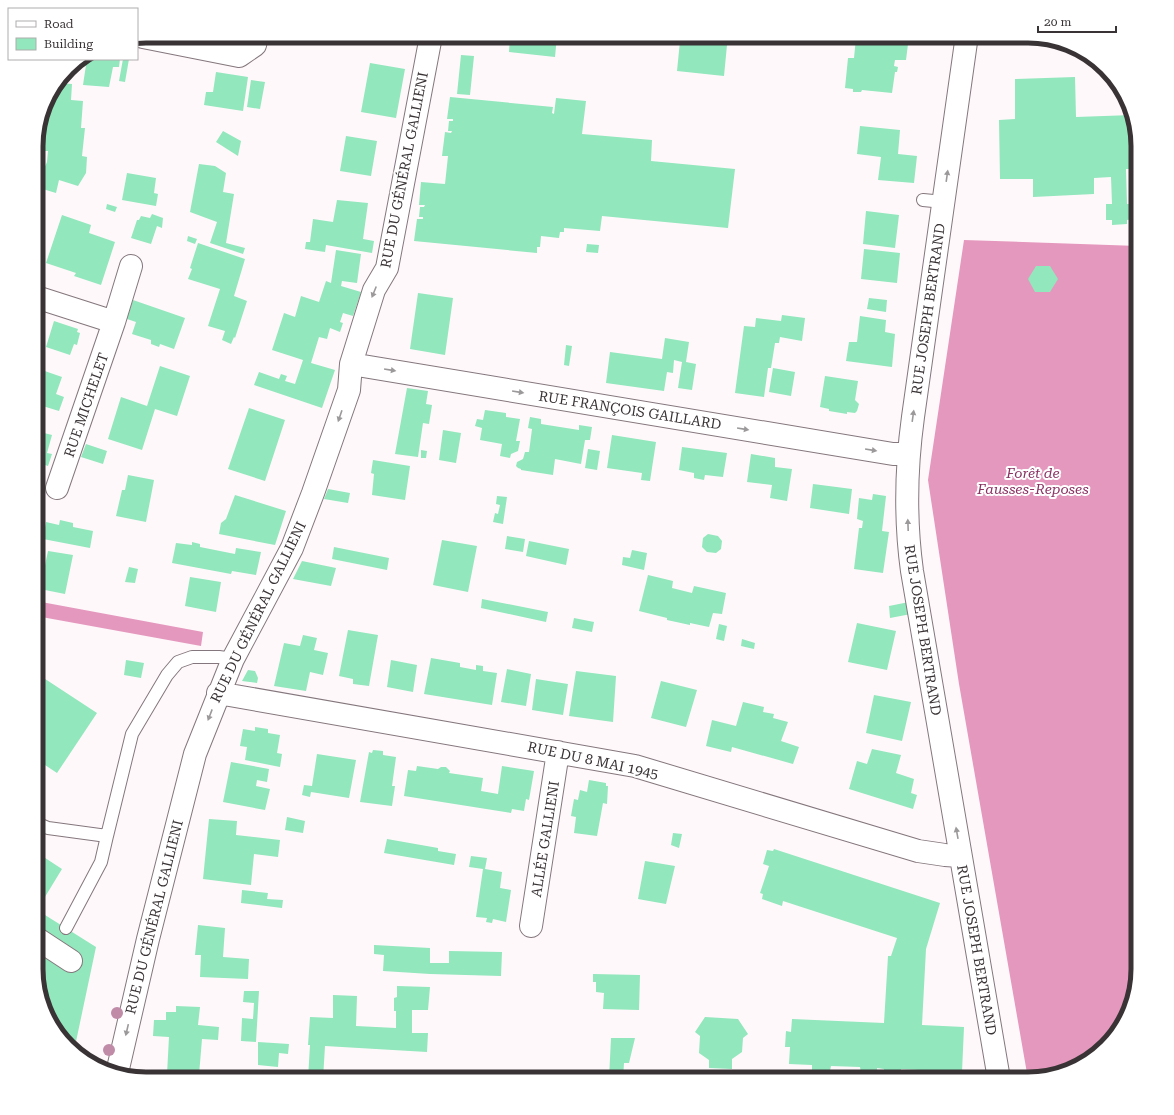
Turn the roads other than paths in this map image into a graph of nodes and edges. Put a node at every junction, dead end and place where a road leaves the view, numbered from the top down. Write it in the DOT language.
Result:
graph roads {
  1 [pos="173,43"];
  2 [pos="254,43"];
  3 [pos="430,43"];
  4 [pos="965,43"];
  5 [pos="131,266"];
  6 [pos="43,299"];
  7 [pos="114,322"];
  8 [pos="351,364"];
  9 [pos="908,454"];
  10 [pos="57,488"];
  11 [pos="233,659"];
  12 [pos="218,693"];
  13 [pos="558,752"];
  14 [pos="43,826"];
  15 [pos="107,836"];
  16 [pos="960,856"];
  17 [pos="531,926"];
  18 [pos="66,928"];
  19 [pos="43,943"];
  20 [pos="71,961"];
  21 [pos="118,1068"];
  22 [pos="998,1072"];
  1 -- 2 [label="street"];
  3 -- 8 [label="street, RUE DU GÉNÉRAL GALLIENI, one-way"];
  9 -- 4 [label="street, RUE JOSEPH BERTRAND, one-way"];
  5 -- 7 [label="street, RUE MICHELET"];
  6 -- 7 [label="street"];
  7 -- 10 [label="street, RUE MICHELET"];
  8 -- 9 [label="street, RUE FRANÇOIS GAILLARD, one-way"];
  8 -- 11 [label="street, RUE DU GÉNÉRAL GALLIENI, one-way"];
  16 -- 9 [label="street, RUE JOSEPH BERTRAND, one-way"];
  11 -- 12 [label="street, RUE DU GÉNÉRAL GALLIENI"];
  11 -- 15 [label="lane"];
  12 -- 13 [label="street, RUE DU 8 MAI 1945"];
  12 -- 21 [label="street, RUE DU GÉNÉRAL GALLIENI, one-way"];
  13 -- 16 [label="street, RUE DU 8 MAI 1945"];
  13 -- 17 [label="street, ALLÉE GALLIENI"];
  14 -- 15 [label="lane"];
  15 -- 18 [label="lane"];
  16 -- 22 [label="street, RUE JOSEPH BERTRAND"];
  19 -- 20 [label="street"];
}
